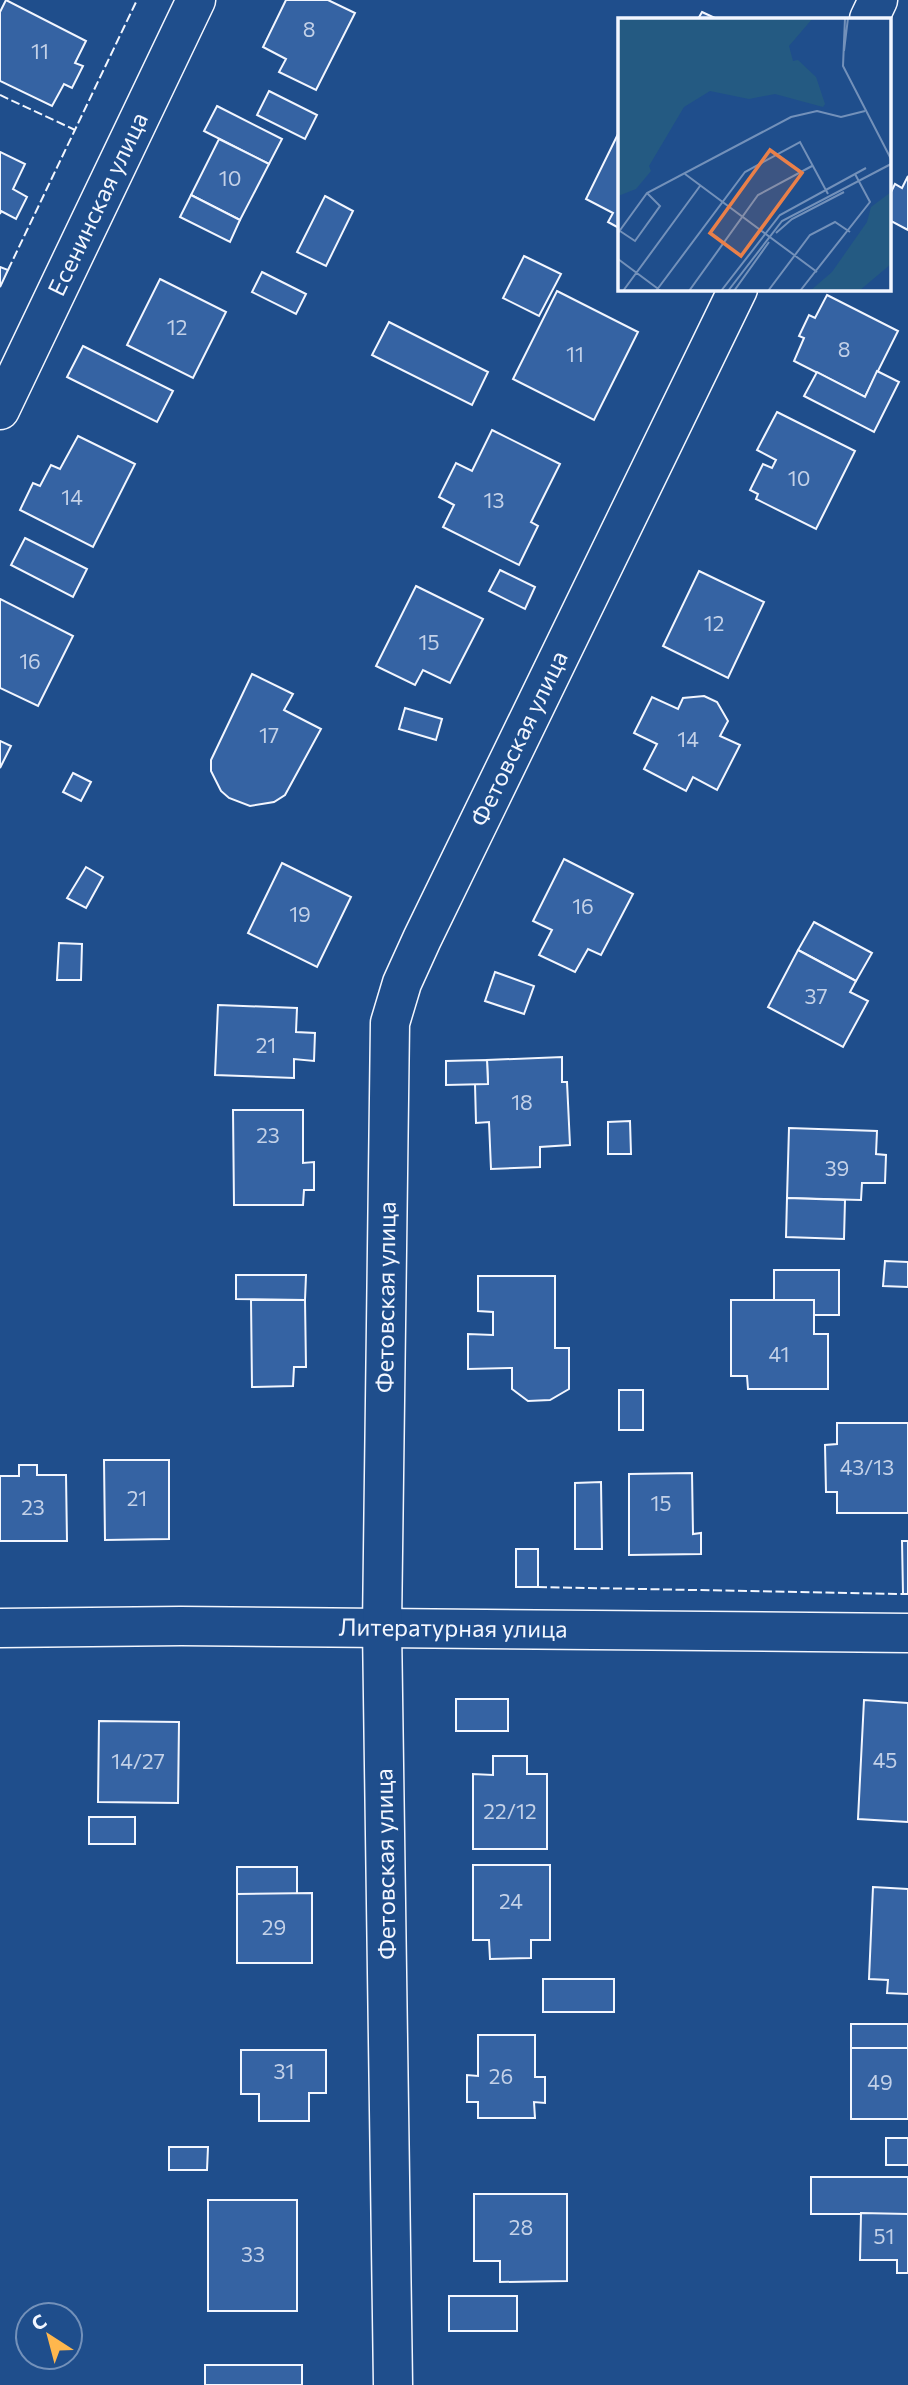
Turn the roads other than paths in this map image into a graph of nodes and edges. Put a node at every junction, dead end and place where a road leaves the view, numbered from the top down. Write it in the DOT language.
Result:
graph roads {
  1 [pos="196,0"];
  2 [pos="878,0"];
  3 [pos="869,18"];
  4 [pos="738,290"];
  5 [pos="0,410"];
  6 [pos="383,1627"];
  7 [pos="0,1628"];
  8 [pos="908,1633"];
  9 [pos="393,2385"];
  1 -- 5 [label="street, Есенинская улица"];
  2 -- 3 [label="street"];
  4 -- 6 [label="street, Фетовская улица"];
  6 -- 7 [label="street, Литературная улица"];
  6 -- 8 [label="street, Литературная улица"];
  6 -- 9 [label="street, Фетовская улица"];
}
